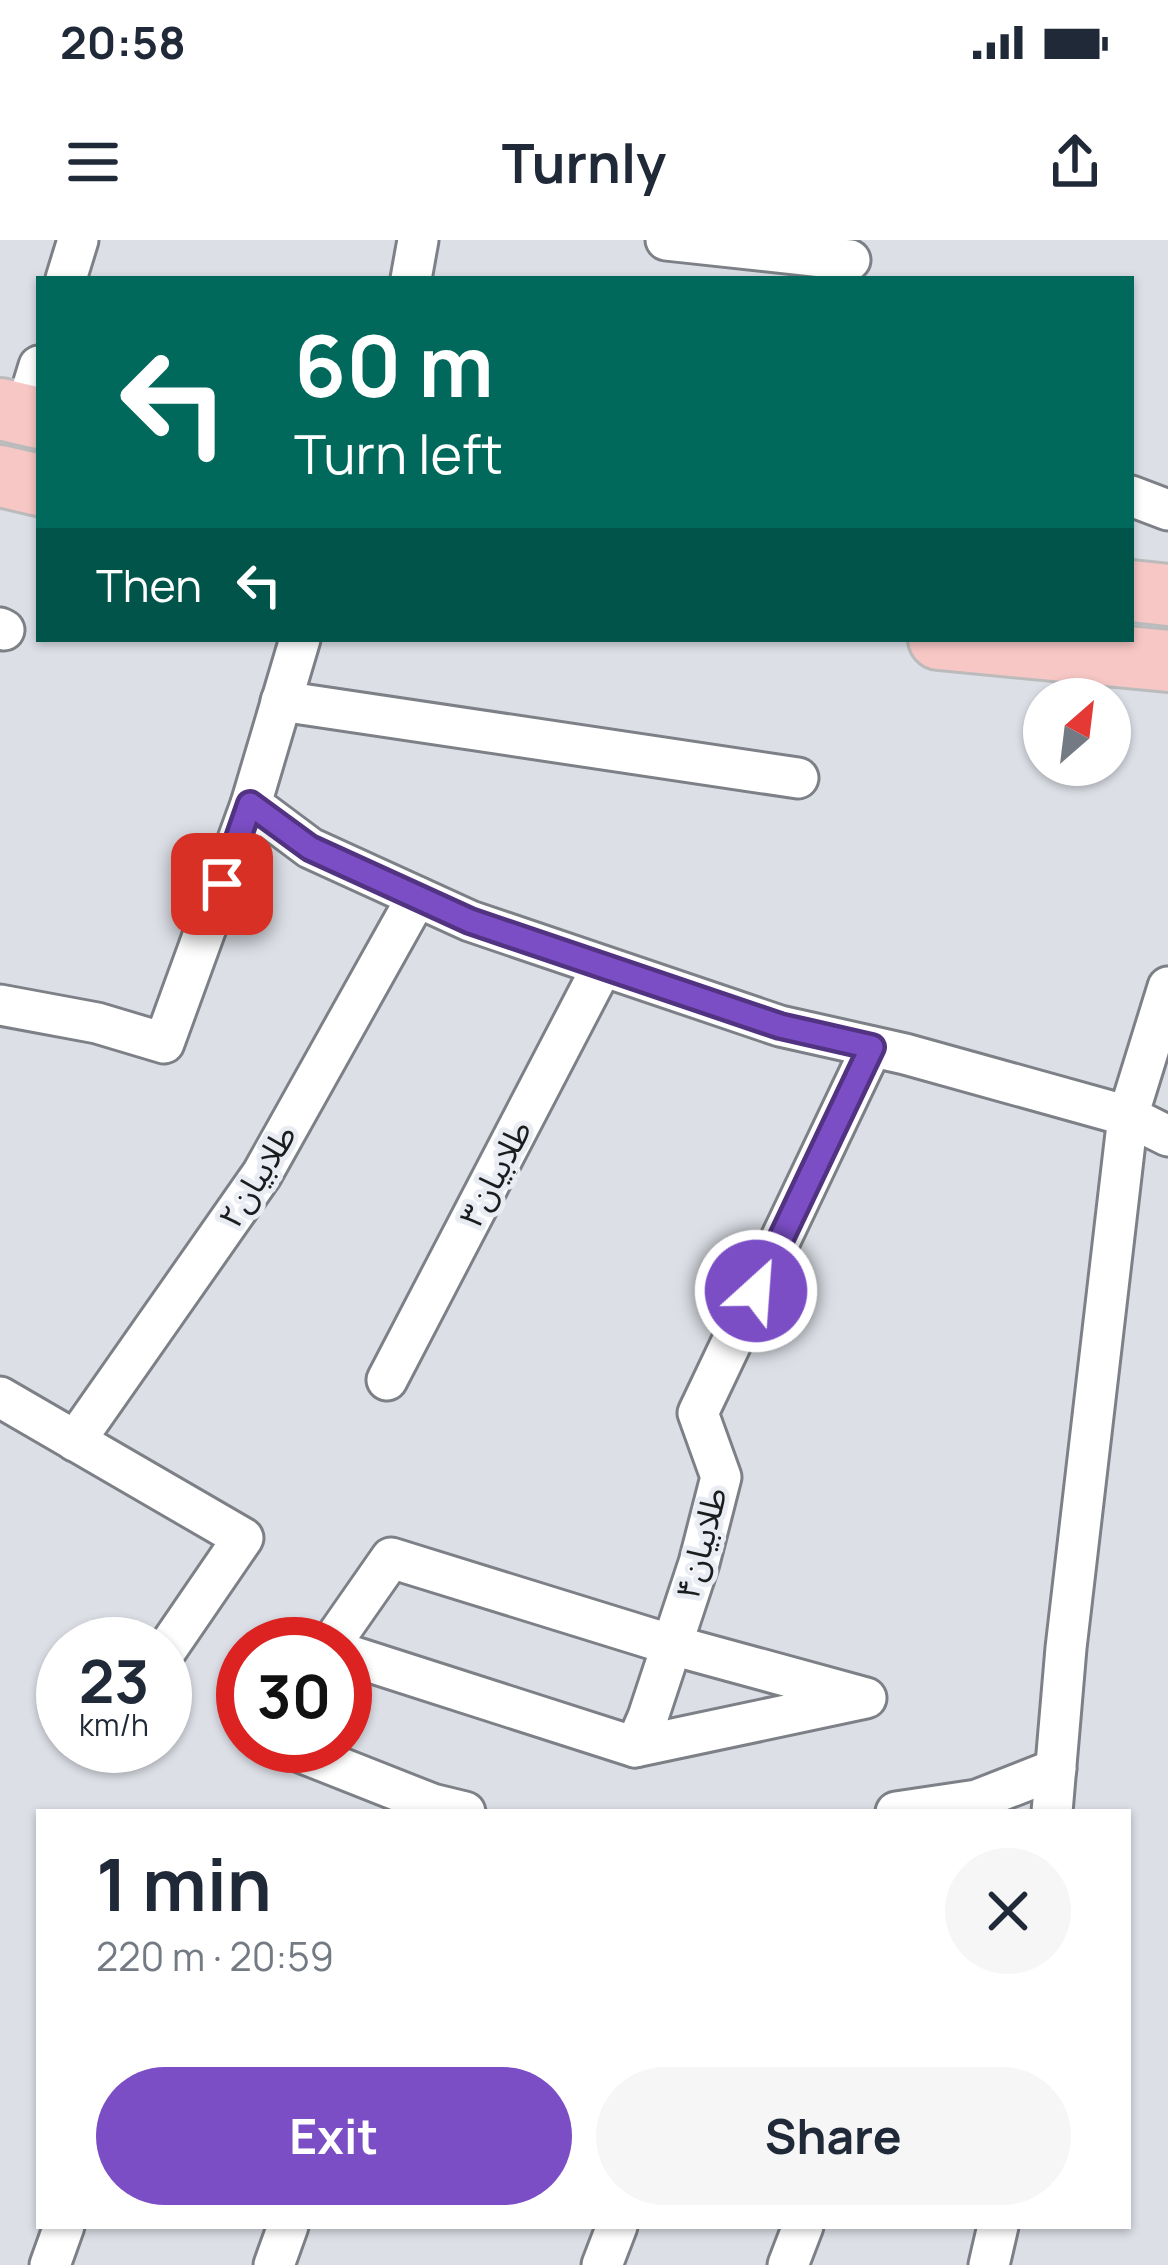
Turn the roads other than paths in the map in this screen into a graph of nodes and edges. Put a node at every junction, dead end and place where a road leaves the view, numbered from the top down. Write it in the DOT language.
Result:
graph roads {
  1 [pos="78,240"];
  2 [pos="418,240"];
  3 [pos="666,240"];
  4 [pos="850,260"];
  5 [pos="67,276"];
  6 [pos="412,276"];
  7 [pos="0,476"];
  8 [pos="36,484"];
  9 [pos="1134,497"];
  10 [pos="1168,510"];
  11 [pos="1134,591"];
  12 [pos="1168,595"];
  13 [pos="299,642"];
  14 [pos="970,642"];
  15 [pos="1168,661"];
  16 [pos="281,701"];
  17 [pos="798,778"];
  18 [pos="250,804"];
  19 [pos="417,897"];
  20 [pos="602,967"];
  21 [pos="1168,987"];
  22 [pos="0,1005"];
  23 [pos="872,1047"];
  24 [pos="1128,1115"];
  25 [pos="1168,1136"];
  26 [pos="387,1379"];
  27 [pos="0,1397"];
  28 [pos="75,1441"];
  29 [pos="188,1617"];
  30 [pos="350,1617"];
  31 [pos="672,1645"];
  32 [pos="372,1661"];
  33 [pos="642,1732"];
  34 [pos="1056,1769"];
  35 [pos="352,1773"];
  36 [pos="442,1809"];
  37 [pos="918,1809"];
  38 [pos="1052,1809"];
  39 [pos="63,2229"];
  40 [pos="287,2229"];
  41 [pos="616,2229"];
  42 [pos="802,2229"];
  43 [pos="997,2229"];
  44 [pos="50,2265"];
  45 [pos="274,2265"];
  46 [pos="602,2265"];
  47 [pos="788,2265"];
  48 [pos="989,2265"];
  1 -- 5 [label="street"];
  2 -- 6 [label="street"];
  3 -- 4 [label="street"];
  7 -- 8 [label="main road"];
  9 -- 10 [label="street"];
  11 -- 12 [label="main road"];
  13 -- 16 [label="street"];
  14 -- 15 [label="main road"];
  16 -- 17 [label="street"];
  16 -- 18 [label="street"];
  18 -- 19 [label="street"];
  18 -- 22 [label="street"];
  19 -- 20 [label="street"];
  19 -- 28 [label="street, طلابیان۲"];
  20 -- 23 [label="street"];
  20 -- 26 [label="street, طلابیان۳"];
  21 -- 24 [label="street"];
  23 -- 24 [label="street"];
  23 -- 31 [label="street, طلابیان۴"];
  24 -- 25 [label="street"];
  24 -- 34 [label="street"];
  27 -- 28 [label="street"];
  28 -- 29 [label="street"];
  30 -- 31 [label="street"];
  31 -- 33 [label="street, طلابیان۴"];
  31 -- 33 [label="street"];
  32 -- 33 [label="street"];
  34 -- 37 [label="street"];
  34 -- 38 [label="street"];
  35 -- 36 [label="street"];
  39 -- 44 [label="street"];
  40 -- 45 [label="street"];
  41 -- 46 [label="street"];
  42 -- 47 [label="street"];
  43 -- 48 [label="street"];
}
